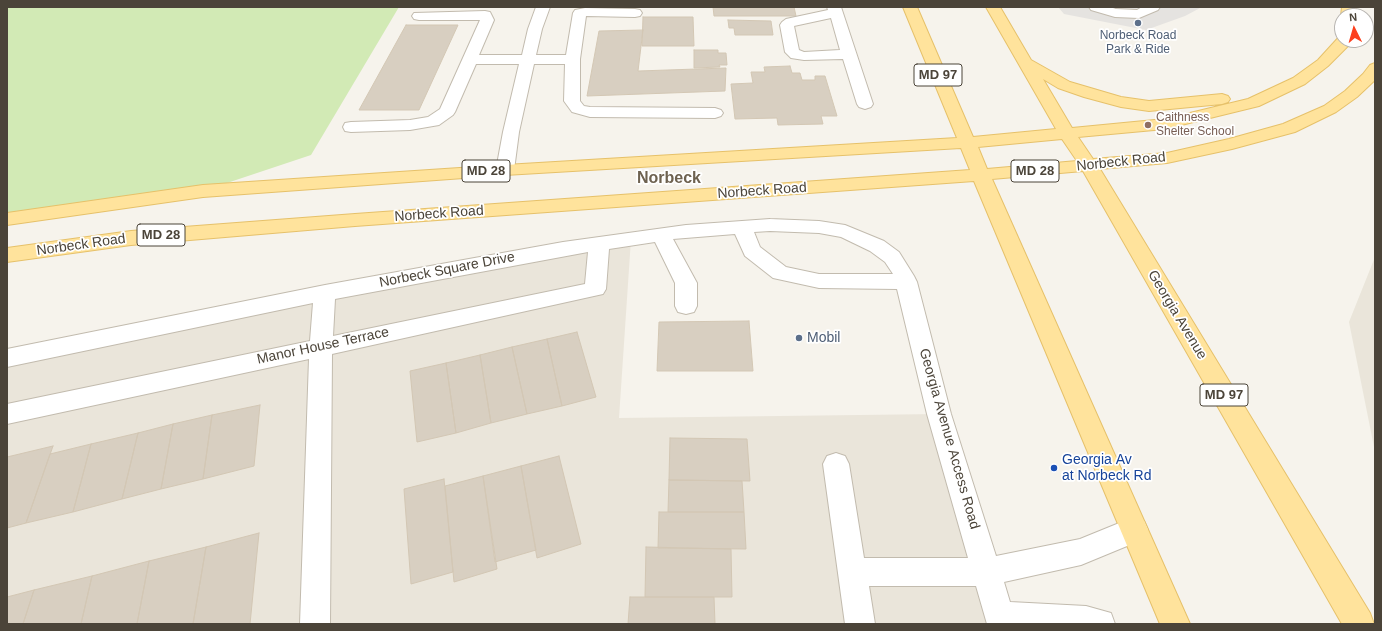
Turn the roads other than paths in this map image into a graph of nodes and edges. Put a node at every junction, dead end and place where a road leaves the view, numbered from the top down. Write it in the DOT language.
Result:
graph roads {
  1 [pos="543,7"];
  2 [pos="910,7"];
  3 [pos="993,7"];
  4 [pos="1096,7"];
  5 [pos="1153,7"];
  6 [pos="834,10"];
  7 [pos="635,13"];
  8 [pos="419,16"];
  9 [pos="1338,48"];
  10 [pos="849,54"];
  11 [pos="528,59"];
  12 [pos="573,59"];
  13 [pos="470,60"];
  14 [pos="1026,63"];
  15 [pos="1375,68"];
  16 [pos="1273,93"];
  17 [pos="865,104"];
  18 [pos="715,113"];
  19 [pos="351,127"];
  20 [pos="1067,134"];
  21 [pos="966,143"];
  22 [pos="1089,166"];
  23 [pos="505,170"];
  24 [pos="980,175"];
  25 [pos="7,219"];
  26 [pos="742,227"];
  27 [pos="661,235"];
  28 [pos="599,244"];
  29 [pos="7,255"];
  30 [pos="892,257"];
  31 [pos="906,282"];
  32 [pos="325,293"];
  33 [pos="686,306"];
  34 [pos="321,347"];
  35 [pos="7,358"];
  36 [pos="7,414"];
  37 [pos="836,464"];
  38 [pos="1134,530"];
  39 [pos="851,572"];
  40 [pos="987,572"];
  41 [pos="1001,620"];
  42 [pos="315,624"];
  43 [pos="860,624"];
  44 [pos="1100,624"];
  45 [pos="1175,624"];
  46 [pos="1359,624"];
  1 -- 11 [label="street"];
  2 -- 21 [label="main road, MD 97"];
  3 -- 14 [label="main road, Georgia Avenue / MD 97"];
  4 -- 5 [label="street"];
  6 -- 10 [label="street"];
  6 -- 10 [label="street"];
  7 -- 12 [label="street"];
  8 -- 13 [label="street"];
  9 -- 16 [label="main road, MD 28"];
  10 -- 17 [label="street"];
  11 -- 12 [label="street"];
  11 -- 13 [label="street"];
  11 -- 23 [label="street"];
  12 -- 18 [label="street"];
  13 -- 19 [label="street"];
  14 -- 16 [label="main road"];
  14 -- 20 [label="main road, Georgia Avenue / MD 97"];
  15 -- 22 [label="main road, Norbeck Road / MD 28"];
  16 -- 20 [label="main road, MD 28"];
  20 -- 21 [label="main road, MD 28"];
  20 -- 22 [label="main road, Georgia Avenue / MD 97"];
  21 -- 23 [label="main road, MD 28"];
  21 -- 24 [label="main road, MD 97"];
  22 -- 24 [label="main road, Norbeck Road / MD 28"];
  22 -- 46 [label="main road, Georgia Avenue / MD 97"];
  23 -- 25 [label="main road, MD 28"];
  24 -- 29 [label="main road, Norbeck Road / MD 28"];
  24 -- 38 [label="main road, MD 97"];
  26 -- 27 [label="street, Norbeck Square Drive"];
  26 -- 30 [label="street, Norbeck Square Drive"];
  26 -- 31 [label="street"];
  27 -- 28 [label="street, Norbeck Square Drive"];
  27 -- 33 [label="street"];
  28 -- 32 [label="street, Norbeck Square Drive"];
  28 -- 34 [label="street, Manor House Terrace"];
  30 -- 31 [label="street, Georgia Avenue Access Road"];
  31 -- 40 [label="street, Georgia Avenue Access Road"];
  32 -- 34 [label="street"];
  32 -- 35 [label="street, Norbeck Square Drive"];
  34 -- 36 [label="street, Manor House Terrace"];
  34 -- 42 [label="street"];
  37 -- 39 [label="street"];
  38 -- 40 [label="street"];
  38 -- 45 [label="main road, MD 97"];
  39 -- 40 [label="street"];
  39 -- 43 [label="street"];
  40 -- 41 [label="street, Georgia Avenue Access Road"];
  41 -- 44 [label="street"];
}
